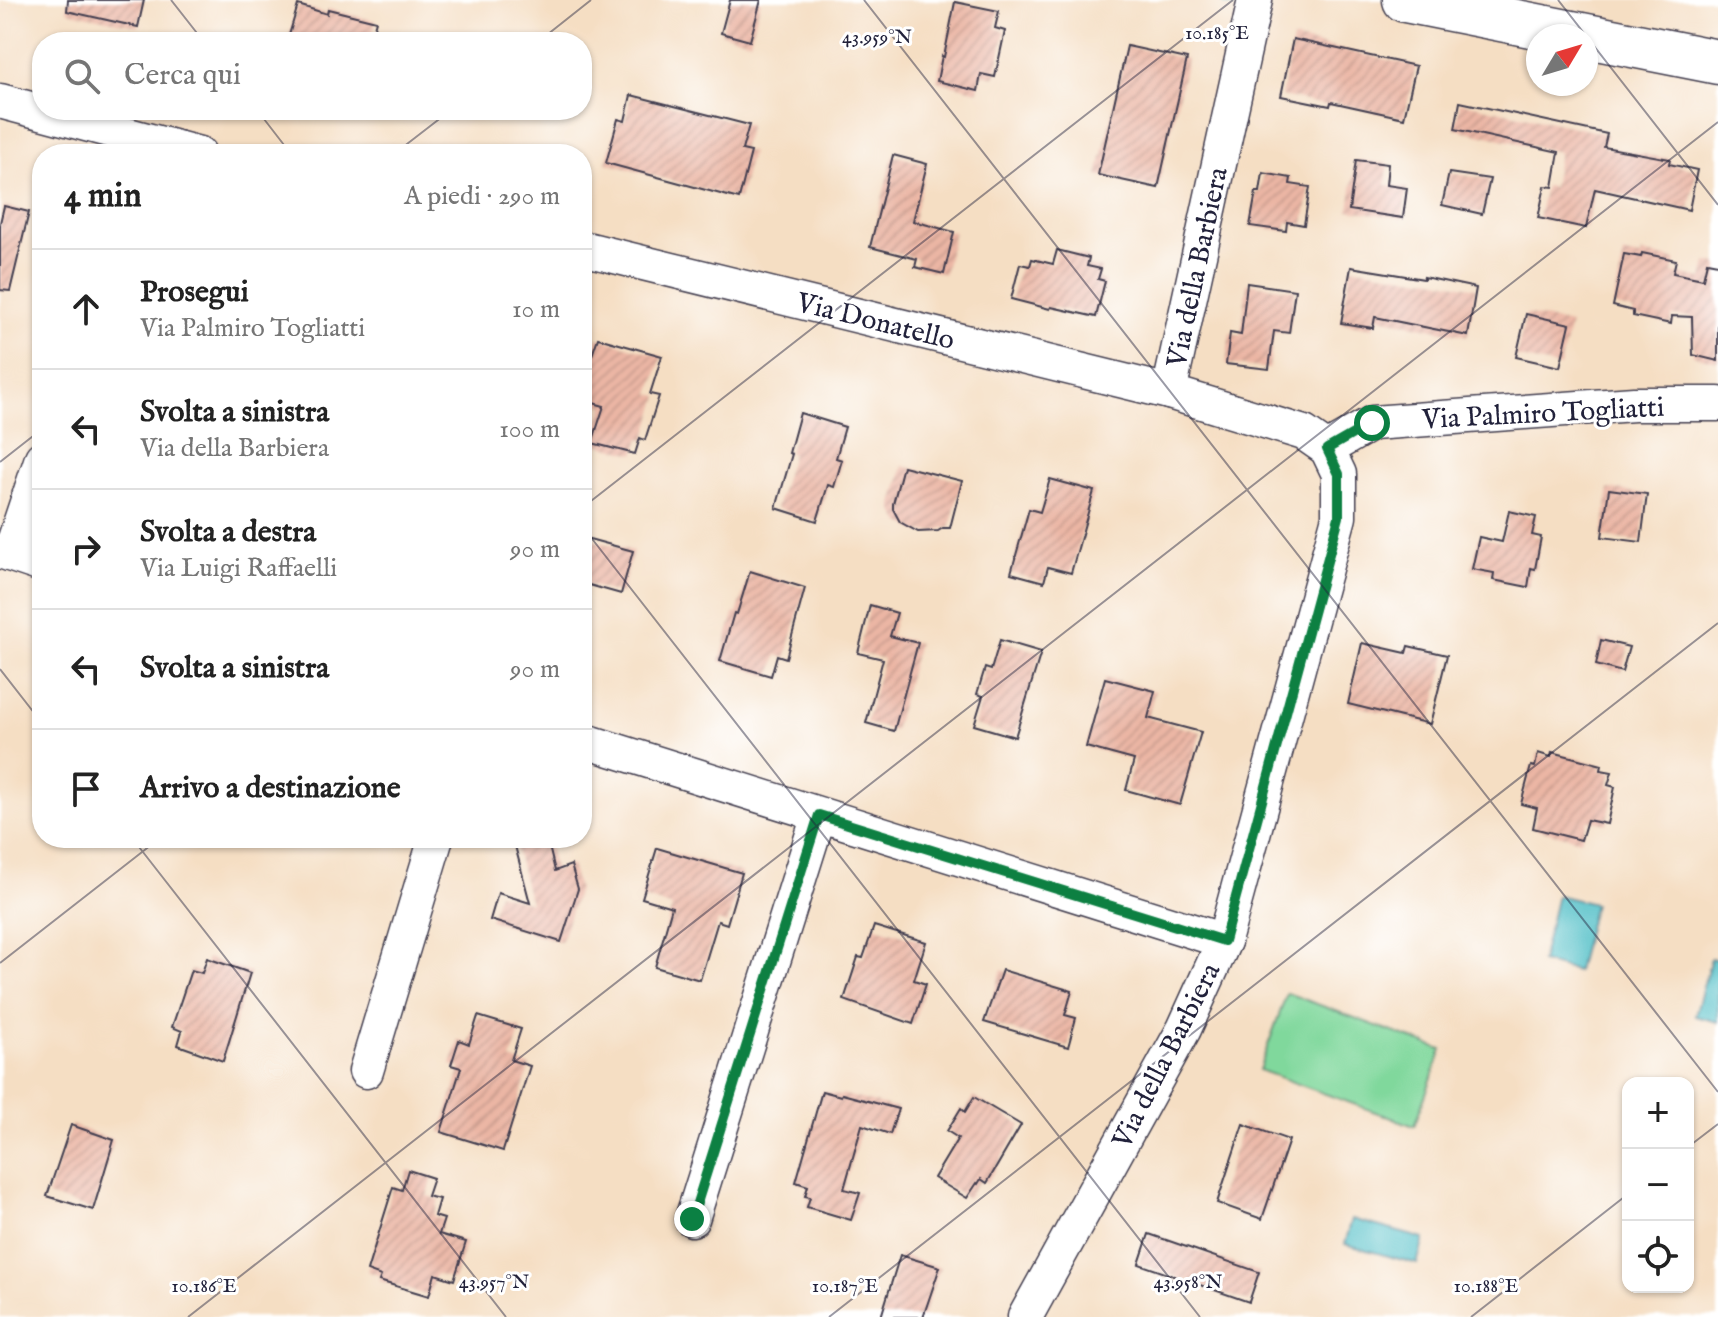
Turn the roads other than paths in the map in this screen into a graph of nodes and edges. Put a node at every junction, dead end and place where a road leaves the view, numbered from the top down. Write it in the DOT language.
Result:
graph roads {
  1 [pos="1405,0"];
  2 [pos="1252,14"];
  3 [pos="1718,62"];
  4 [pos="0,101"];
  5 [pos="32,111"];
  6 [pos="58,120"];
  7 [pos="132,144"];
  8 [pos="592,250"];
  9 [pos="1169,392"];
  10 [pos="1718,404"];
  11 [pos="1327,449"];
  12 [pos="32,484"];
  13 [pos="5,553"];
  14 [pos="32,562"];
  15 [pos="592,743"];
  16 [pos="819,815"];
  17 [pos="433,848"];
  18 [pos="1224,941"];
  19 [pos="366,1071"];
  20 [pos="692,1219"];
  21 [pos="1025,1317"];
  1 -- 3 [label="street"];
  2 -- 9 [label="street, Via della Barbiera"];
  4 -- 5 [label="street"];
  6 -- 7 [label="street"];
  8 -- 9 [label="street, Via Donatello"];
  9 -- 11 [label="street, Via della Barbiera"];
  10 -- 11 [label="street, Via Palmiro Togliatti"];
  11 -- 18 [label="street, Via della Barbiera"];
  12 -- 13 [label="street"];
  13 -- 14 [label="street"];
  15 -- 16 [label="street"];
  16 -- 18 [label="street"];
  16 -- 20 [label="street"];
  17 -- 19 [label="street"];
  18 -- 21 [label="street, Via della Barbiera"];
}
